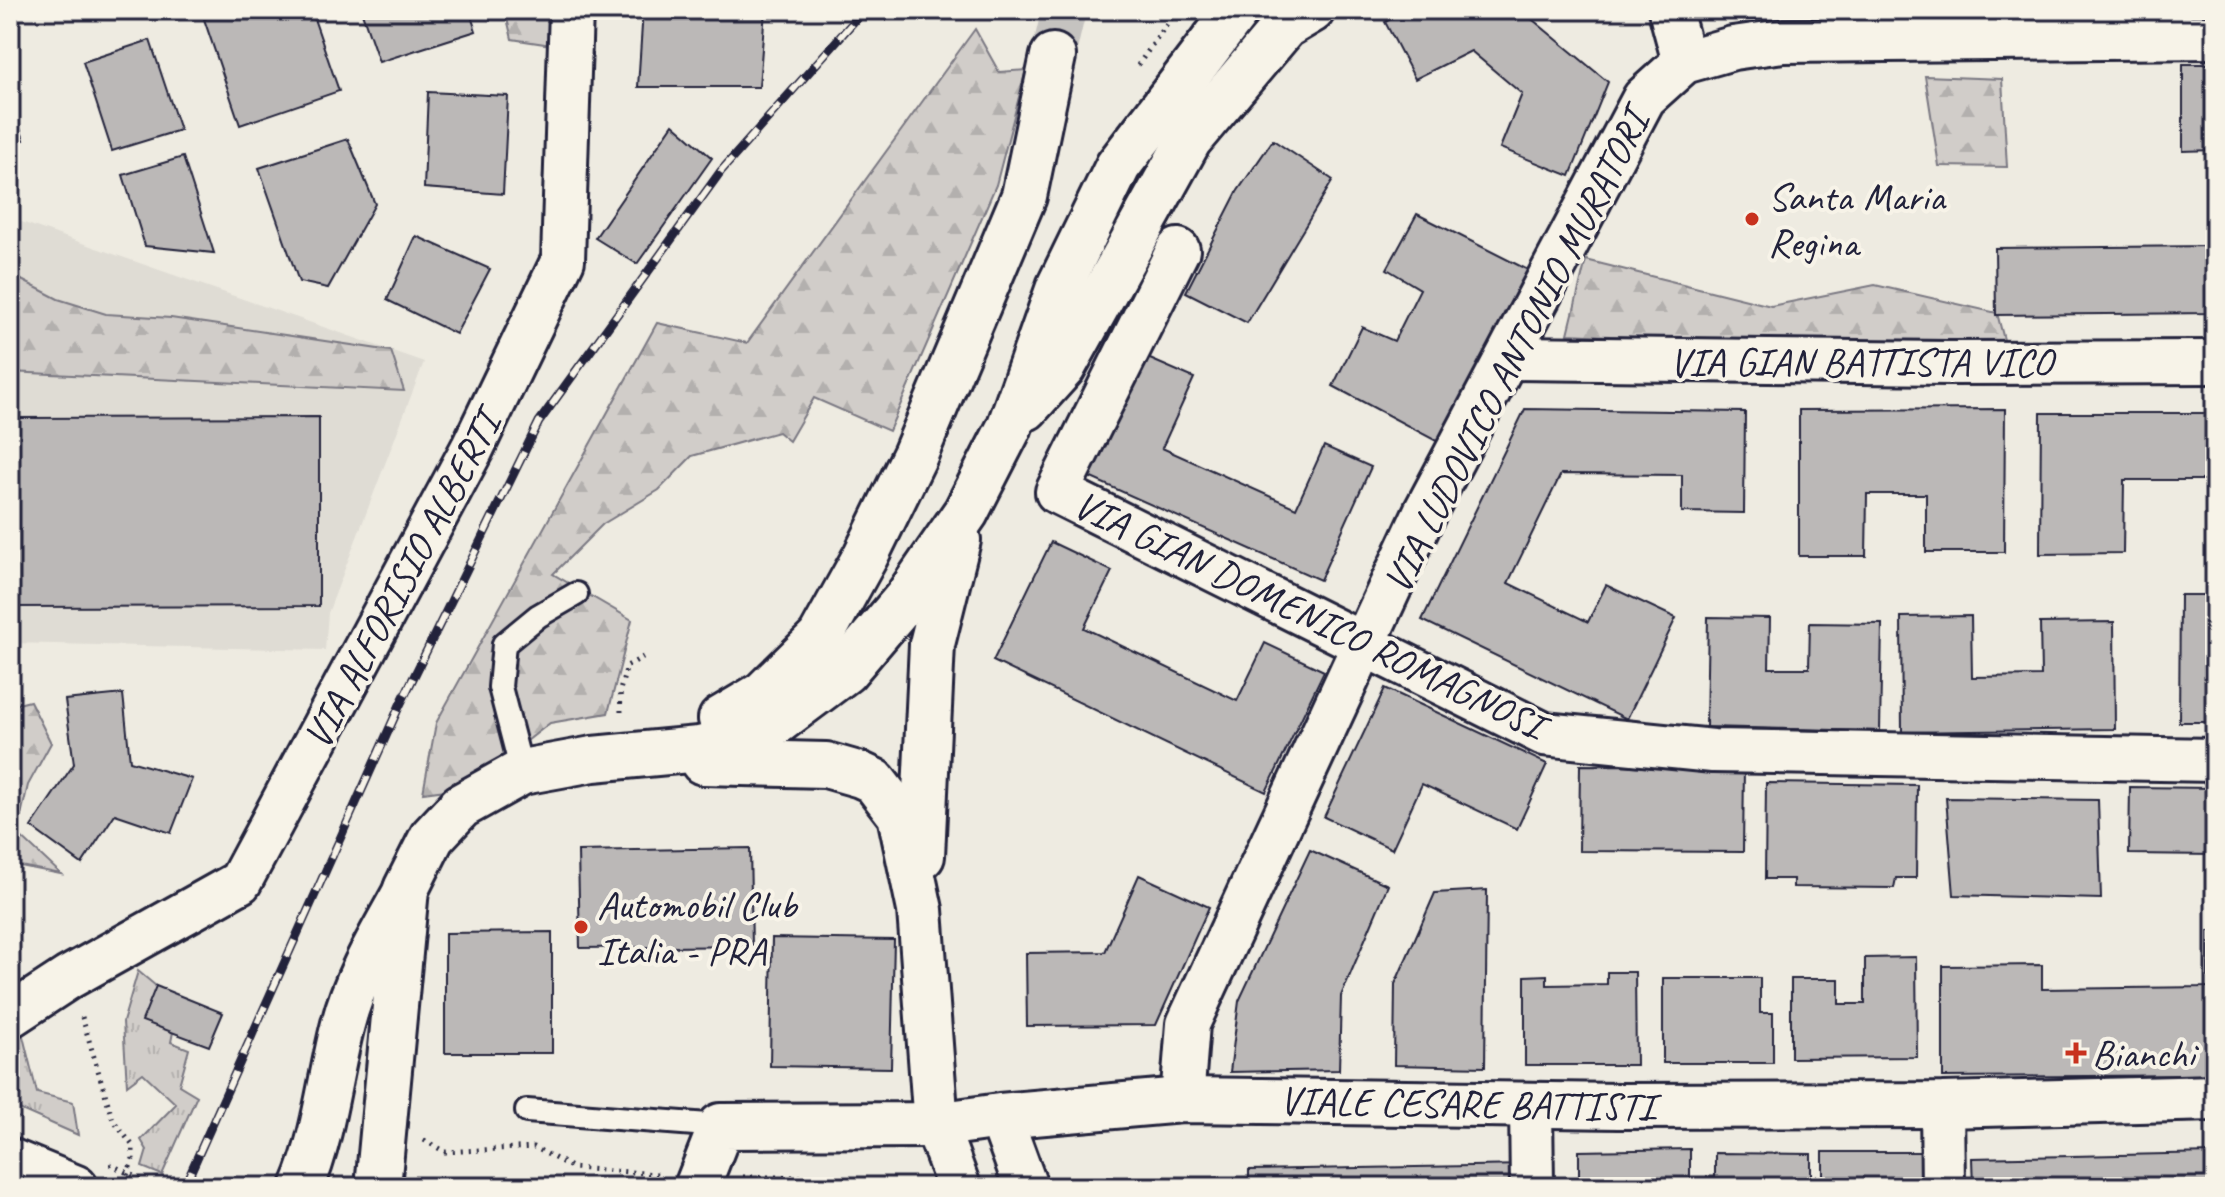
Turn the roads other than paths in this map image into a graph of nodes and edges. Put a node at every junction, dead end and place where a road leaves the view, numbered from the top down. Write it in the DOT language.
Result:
graph roads {
  1 [pos="571,10"];
  2 [pos="1237,10"];
  3 [pos="1312,10"];
  4 [pos="1670,10"];
  5 [pos="2215,37"];
  6 [pos="1053,56"];
  7 [pos="1684,62"];
  8 [pos="1178,250"];
  9 [pos="1507,358"];
  10 [pos="2215,362"];
  11 [pos="1009,428"];
  12 [pos="966,512"];
  13 [pos="576,594"];
  14 [pos="1364,647"];
  15 [pos="593,759"];
  16 [pos="2215,760"];
  17 [pos="522,772"];
  18 [pos="406,889"];
  19 [pos="920,910"];
  20 [pos="10,1016"];
  21 [pos="2215,1098"];
  22 [pos="1182,1100"];
  23 [pos="1942,1105"];
  24 [pos="1531,1106"];
  25 [pos="527,1111"];
  26 [pos="1000,1116"];
  27 [pos="936,1125"];
  28 [pos="721,1126"];
  29 [pos="10,1160"];
  30 [pos="76,1187"];
  31 [pos="302,1187"];
  32 [pos="378,1187"];
  33 [pos="697,1187"];
  34 [pos="959,1187"];
  35 [pos="1026,1187"];
  36 [pos="1532,1187"];
  37 [pos="1943,1187"];
  1 -- 20 [label="street, VIA ALFORISIO ALBERTI"];
  2 -- 11 [label="street"];
  3 -- 11 [label="street"];
  4 -- 7 [label="street"];
  5 -- 7 [label="street, VIA LUDOVICO ANTONIO MURATORI"];
  6 -- 15 [label="street"];
  7 -- 9 [label="street, VIA LUDOVICO ANTONIO MURATORI"];
  8 -- 14 [label="street, VIA GIAN DOMENICO ROMAGNOSI"];
  9 -- 10 [label="street, VIA GIAN BATTISTA VICO"];
  9 -- 14 [label="street, VIA LUDOVICO ANTONIO MURATORI"];
  11 -- 12 [label="street"];
  12 -- 15 [label="street"];
  12 -- 19 [label="street"];
  13 -- 17 [label="lane"];
  14 -- 16 [label="street, VIA GIAN DOMENICO ROMAGNOSI"];
  14 -- 22 [label="street, VIA LUDOVICO ANTONIO MURATORI"];
  15 -- 17 [label="street"];
  15 -- 19 [label="street"];
  17 -- 18 [label="street"];
  18 -- 31 [label="street"];
  18 -- 32 [label="street"];
  19 -- 27 [label="street"];
  21 -- 23 [label="street, VIALE CESARE BATTISTI"];
  22 -- 24 [label="street, VIALE CESARE BATTISTI"];
  22 -- 26 [label="street, VIALE CESARE BATTISTI"];
  23 -- 24 [label="street, VIALE CESARE BATTISTI"];
  23 -- 37 [label="street"];
  24 -- 36 [label="street"];
  25 -- 28 [label="lane"];
  26 -- 27 [label="street, VIALE CESARE BATTISTI"];
  26 -- 35 [label="street"];
  27 -- 28 [label="street, VIALE CESARE BATTISTI"];
  27 -- 34 [label="street"];
  28 -- 33 [label="street"];
  29 -- 30 [label="street"];
}
